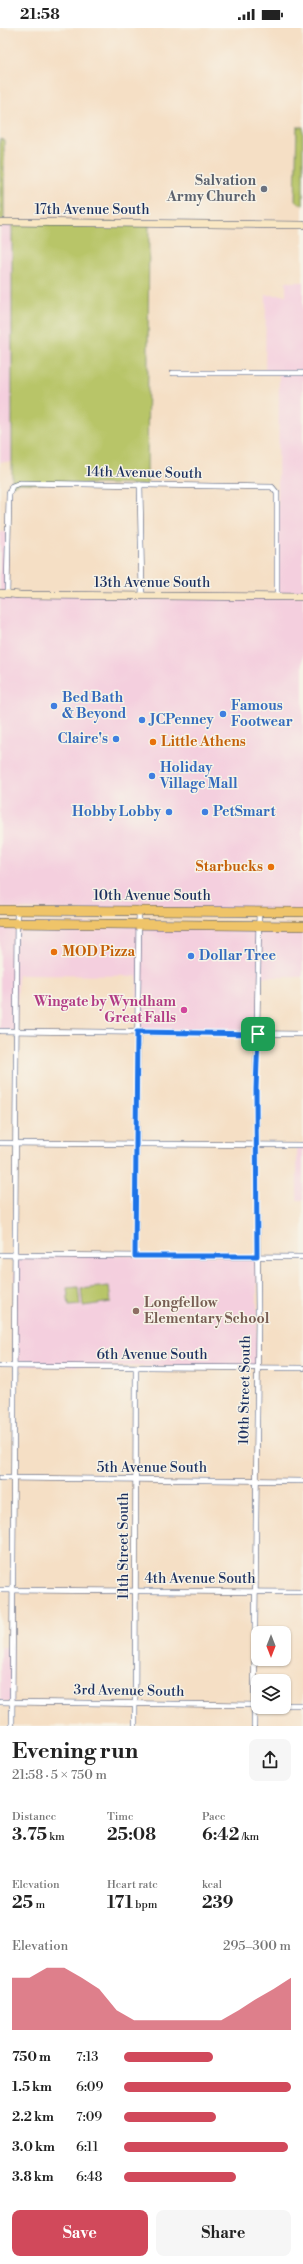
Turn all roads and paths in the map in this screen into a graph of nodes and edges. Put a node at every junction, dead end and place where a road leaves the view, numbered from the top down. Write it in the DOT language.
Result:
graph roads {
  1 [pos="0,222"];
  2 [pos="303,225"];
  3 [pos="173,373"];
  4 [pos="303,373"];
  5 [pos="140,485"];
  6 [pos="3,593"];
  7 [pos="142,596"];
  8 [pos="278,597"];
  9 [pos="303,597"];
  10 [pos="139,909"];
  11 [pos="0,910"];
  12 [pos="17,910"];
  13 [pos="258,911"];
  14 [pos="303,912"];
  15 [pos="0,923"];
  16 [pos="17,924"];
  17 [pos="140,926"];
  18 [pos="258,926"];
  19 [pos="303,926"];
  20 [pos="0,1031"];
  21 [pos="17,1031"];
  22 [pos="137,1032"];
  23 [pos="258,1034"];
  24 [pos="303,1034"];
  25 [pos="0,1143"];
  26 [pos="16,1143"];
  27 [pos="136,1144"];
  28 [pos="256,1145"];
  29 [pos="303,1145"];
  30 [pos="0,1255"];
  31 [pos="15,1255"];
  32 [pos="135,1256"];
  33 [pos="257,1256"];
  34 [pos="303,1257"];
  35 [pos="0,1366"];
  36 [pos="15,1366"];
  37 [pos="136,1367"];
  38 [pos="257,1367"];
  39 [pos="303,1368"];
  40 [pos="0,1478"];
  41 [pos="14,1478"];
  42 [pos="136,1479"];
  43 [pos="256,1480"];
  44 [pos="303,1480"];
  45 [pos="0,1590"];
  46 [pos="13,1590"];
  47 [pos="135,1591"];
  48 [pos="256,1592"];
  49 [pos="303,1592"];
  50 [pos="256,1674"];
  51 [pos="0,1702"];
  52 [pos="13,1702"];
  53 [pos="135,1704"];
  54 [pos="251,1705"];
  55 [pos="291,1705"];
  56 [pos="303,1705"];
  57 [pos="255,1714"];
  58 [pos="12,1726"];
  59 [pos="134,1726"];
  60 [pos="254,1726"];
  1 -- 2 [label="street, 17th Avenue South"];
  3 -- 4 [label="street"];
  5 -- 6 [label="street, 14th Avenue South"];
  5 -- 7 [label="street"];
  5 -- 8 [label="street, 14th Avenue South"];
  6 -- 7 [label="street, 13th Avenue South"];
  7 -- 8 [label="street, 13th Avenue South"];
  8 -- 9 [label="street, 13th Avenue South"];
  10 -- 12 [label="highway, 10th Avenue South"];
  10 -- 13 [label="highway, 10th Avenue South"];
  10 -- 17 [label="street"];
  11 -- 12 [label="highway, 10th Avenue South"];
  12 -- 16 [label="street"];
  13 -- 14 [label="highway, 10th Avenue South"];
  13 -- 18 [label="street, 10th Street South"];
  15 -- 16 [label="highway, 10th Avenue South"];
  16 -- 17 [label="highway, 10th Avenue South"];
  16 -- 21 [label="street"];
  17 -- 18 [label="highway, 10th Avenue South"];
  17 -- 22 [label="street"];
  18 -- 19 [label="highway, 10th Avenue South"];
  18 -- 23 [label="street, 10th Street South"];
  20 -- 21 [label="street"];
  21 -- 22 [label="street"];
  21 -- 26 [label="street"];
  22 -- 23 [label="street"];
  22 -- 27 [label="street"];
  23 -- 24 [label="street"];
  23 -- 28 [label="street, 10th Street South"];
  25 -- 26 [label="street"];
  26 -- 27 [label="street"];
  26 -- 31 [label="street"];
  27 -- 28 [label="street"];
  27 -- 32 [label="street"];
  28 -- 29 [label="street"];
  28 -- 33 [label="street, 10th Street South"];
  30 -- 31 [label="street"];
  31 -- 32 [label="street"];
  31 -- 36 [label="street"];
  32 -- 33 [label="street"];
  33 -- 34 [label="street"];
  33 -- 38 [label="street, 10th Street South"];
  35 -- 36 [label="street, 6th Avenue South"];
  36 -- 37 [label="street, 6th Avenue South"];
  36 -- 41 [label="street"];
  37 -- 38 [label="street, 6th Avenue South"];
  37 -- 42 [label="street, 11th Street South"];
  38 -- 39 [label="street, 6th Avenue South"];
  38 -- 43 [label="street, 10th Street South"];
  40 -- 41 [label="street, 5th Avenue South"];
  41 -- 42 [label="street, 5th Avenue South"];
  41 -- 46 [label="street"];
  42 -- 43 [label="street, 5th Avenue South"];
  42 -- 47 [label="street, 11th Street South"];
  43 -- 44 [label="street, 5th Avenue South"];
  43 -- 48 [label="street, 10th Street South"];
  45 -- 46 [label="street, 4th Avenue South"];
  46 -- 47 [label="street, 4th Avenue South"];
  46 -- 52 [label="street"];
  47 -- 48 [label="street, 4th Avenue South"];
  47 -- 53 [label="street, 11th Street South"];
  48 -- 49 [label="street, 4th Avenue South"];
  48 -- 50 [label="street, 10th Street South"];
  51 -- 52 [label="street, 3rd Avenue South"];
  52 -- 53 [label="street, 3rd Avenue South"];
  52 -- 58 [label="street"];
  53 -- 54 [label="street, 3rd Avenue South"];
  53 -- 59 [label="street, 11th Street South"];
  55 -- 56 [label="street"];
  57 -- 60 [label="street, 10th Street South"];
}
